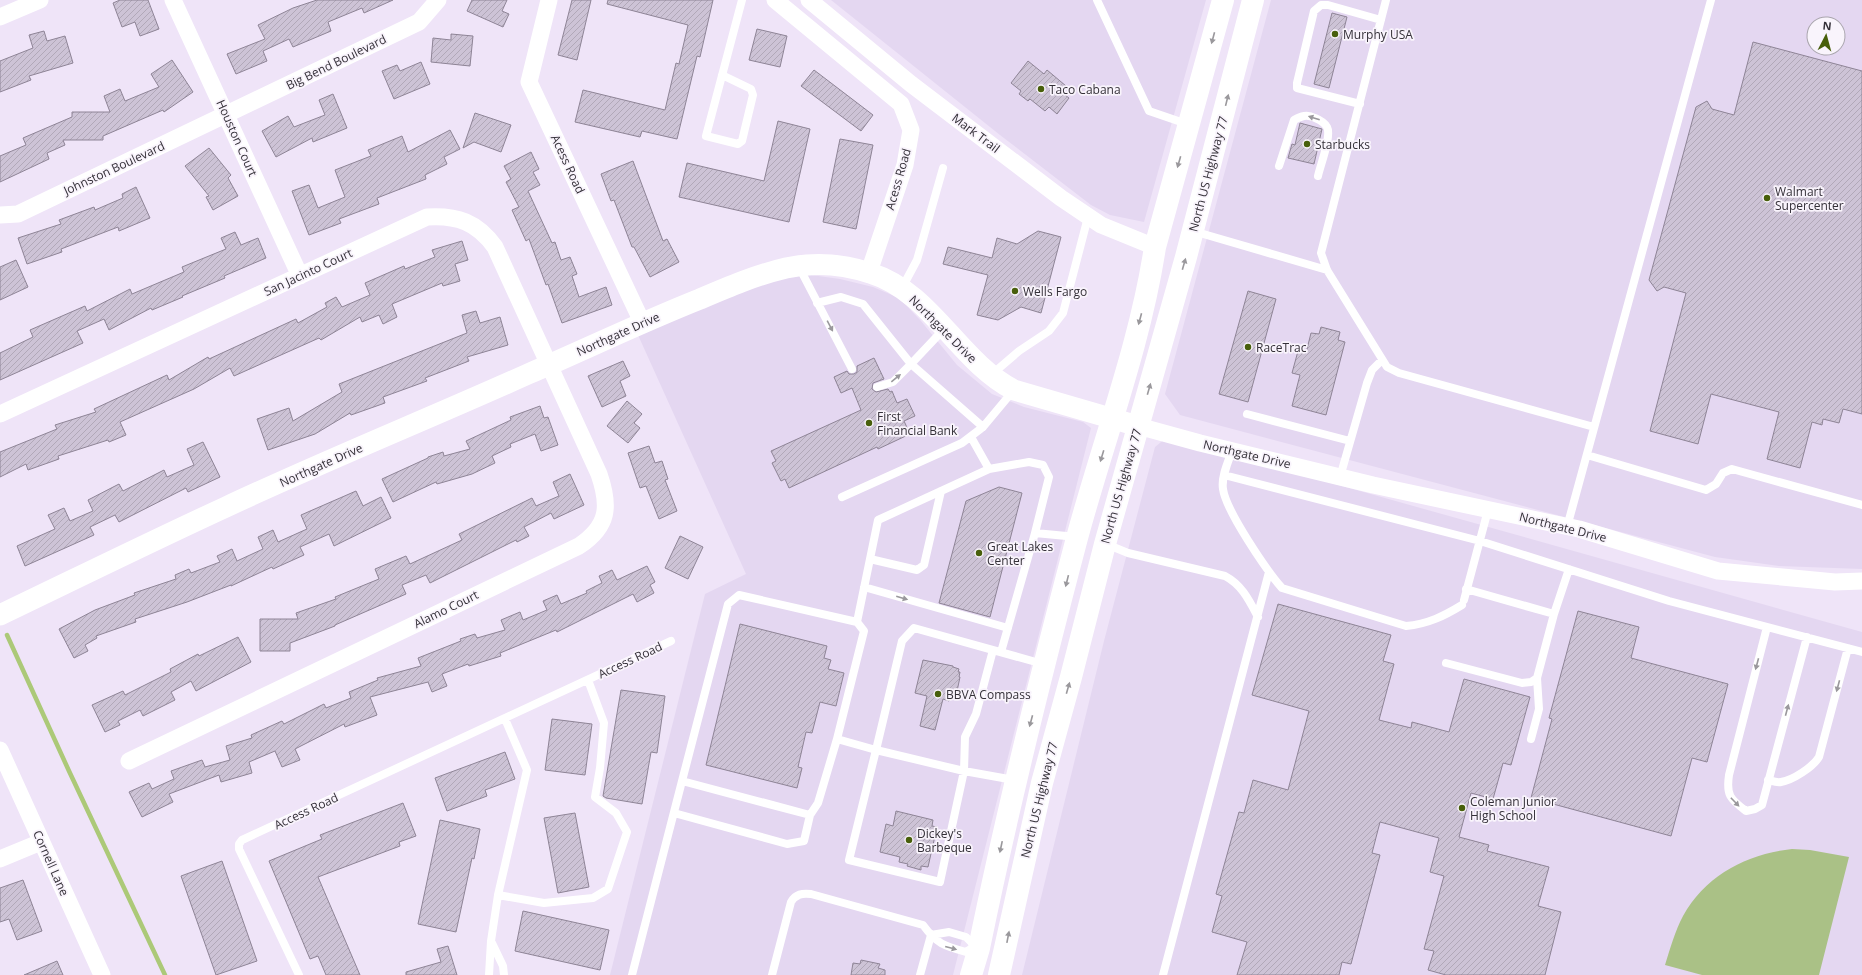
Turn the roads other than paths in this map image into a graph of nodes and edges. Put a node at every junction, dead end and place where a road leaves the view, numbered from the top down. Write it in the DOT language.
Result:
graph roads {
  1 [pos="40,0"];
  2 [pos="174,0"];
  3 [pos="438,0"];
  4 [pos="549,0"];
  5 [pos="742,0"];
  6 [pos="775,0"];
  7 [pos="809,0"];
  8 [pos="1097,0"];
  9 [pos="1223,0"];
  10 [pos="1253,0"];
  11 [pos="1386,0"];
  12 [pos="1711,0"];
  13 [pos="0,17"];
  14 [pos="1381,20"];
  15 [pos="722,75"];
  16 [pos="1360,104"];
  17 [pos="226,115"];
  18 [pos="1189,125"];
  19 [pos="1218,138"];
  20 [pos="1279,166"];
  21 [pos="943,168"];
  22 [pos="1318,176"];
  23 [pos="0,215"];
  24 [pos="1088,217"];
  25 [pos="1193,231"];
  26 [pos="1155,247"];
  27 [pos="798,266"];
  28 [pos="1327,270"];
  29 [pos="869,272"];
  30 [pos="300,276"];
  31 [pos="901,289"];
  32 [pos="818,303"];
  33 [pos="642,322"];
  34 [pos="945,329"];
  35 [pos="1382,360"];
  36 [pos="911,364"];
  37 [pos="549,365"];
  38 [pos="852,369"];
  39 [pos="990,375"];
  40 [pos="877,386"];
  41 [pos="1014,390"];
  42 [pos="0,414"];
  43 [pos="1247,414"];
  44 [pos="1113,419"];
  45 [pos="1138,426"];
  46 [pos="983,427"];
  47 [pos="1594,427"];
  48 [pos="971,436"];
  49 [pos="1350,441"];
  50 [pos="1232,451"];
  51 [pos="1587,455"];
  52 [pos="989,469"];
  53 [pos="1224,475"];
  54 [pos="1340,477"];
  55 [pos="941,491"];
  56 [pos="842,498"];
  57 [pos="1862,505"];
  58 [pos="1488,510"];
  59 [pos="1567,526"];
  60 [pos="1035,533"];
  61 [pos="1078,537"];
  62 [pos="1480,541"];
  63 [pos="1105,544"];
  64 [pos="870,560"];
  65 [pos="1569,569"];
  66 [pos="1270,572"];
  67 [pos="1862,581"];
  68 [pos="864,588"];
  69 [pos="1466,589"];
  70 [pos="1554,614"];
  71 [pos="0,615"];
  72 [pos="1258,617"];
  73 [pos="857,622"];
  74 [pos="1767,627"];
  75 [pos="1008,628"];
  76 [pos="1807,637"];
  77 [pos="671,641"];
  78 [pos="1848,648"];
  79 [pos="997,651"];
  80 [pos="1862,652"];
  81 [pos="1446,663"];
  82 [pos="1046,665"];
  83 [pos="1537,678"];
  84 [pos="588,680"];
  85 [pos="505,719"];
  86 [pos="837,739"];
  87 [pos="1531,739"];
  88 [pos="0,750"];
  89 [pos="876,750"];
  90 [pos="129,761"];
  91 [pos="964,771"];
  92 [pos="1015,780"];
  93 [pos="1768,780"];
  94 [pos="682,781"];
  95 [pos="674,813"];
  96 [pos="810,814"];
  97 [pos="41,842"];
  98 [pos="0,859"];
  99 [pos="498,894"];
  100 [pos="931,935"];
  101 [pos="491,941"];
  102 [pos="977,948"];
  103 [pos="102,975"];
  104 [pos="299,975"];
  105 [pos="489,975"];
  106 [pos="504,975"];
  107 [pos="632,975"];
  108 [pos="772,975"];
  109 [pos="920,975"];
  110 [pos="971,975"];
  111 [pos="999,975"];
  112 [pos="1163,975"];
  1 -- 13 [label="street"];
  2 -- 17 [label="street, Houston Court"];
  3 -- 17 [label="street, Big Bend Boulevard"];
  4 -- 33 [label="street, Acess Road"];
  5 -- 15 [label="lane"];
  6 -- 29 [label="street, Acess Road"];
  7 -- 24 [label="street, Mark Trail"];
  8 -- 18 [label="lane"];
  9 -- 18 [label="main road, one-way"];
  19 -- 10 [label="main road, North US Highway 77, one-way"];
  11 -- 14 [label="lane"];
  12 -- 47 [label="lane"];
  14 -- 16 [label="lane"];
  14 -- 16 [label="lane"];
  15 -- 15 [label="lane"];
  16 -- 28 [label="lane"];
  17 -- 23 [label="street, Johnston Boulevard"];
  17 -- 30 [label="street, Houston Court"];
  18 -- 19 [label="main road"];
  18 -- 26 [label="main road, one-way"];
  19 -- 25 [label="main road, North US Highway 77"];
  22 -- 20 [label="lane, one-way"];
  21 -- 31 [label="lane"];
  24 -- 26 [label="street, Mark Trail"];
  24 -- 39 [label="lane"];
  25 -- 28 [label="lane"];
  45 -- 25 [label="main road, North US Highway 77, one-way"];
  26 -- 44 [label="main road, one-way"];
  27 -- 29 [label="street, Northgate Drive"];
  27 -- 32 [label="lane"];
  27 -- 33 [label="street, Northgate Drive"];
  28 -- 35 [label="lane"];
  29 -- 31 [label="street, Northgate Drive"];
  30 -- 37 [label="street, San Jacinto Court"];
  30 -- 42 [label="street, San Jacinto Court"];
  31 -- 34 [label="street, Northgate Drive"];
  32 -- 36 [label="lane"];
  32 -- 38 [label="lane, one-way"];
  33 -- 37 [label="street, Northgate Drive"];
  34 -- 36 [label="lane"];
  34 -- 39 [label="street, Northgate Drive"];
  35 -- 47 [label="lane"];
  35 -- 49 [label="lane"];
  40 -- 36 [label="lane, one-way"];
  36 -- 46 [label="lane"];
  37 -- 71 [label="street, Northgate Drive"];
  37 -- 90 [label="street, Alamo Court"];
  39 -- 41 [label="street, Northgate Drive"];
  41 -- 44 [label="street, Northgate Drive"];
  41 -- 46 [label="lane"];
  43 -- 49 [label="lane"];
  44 -- 45 [label="street, Northgate Drive"];
  44 -- 61 [label="main road, one-way"];
  45 -- 50 [label="street, Northgate Drive"];
  45 -- 63 [label="main road, North US Highway 77"];
  46 -- 48 [label="lane"];
  47 -- 51 [label="lane"];
  48 -- 52 [label="lane"];
  48 -- 56 [label="lane"];
  49 -- 54 [label="lane"];
  50 -- 53 [label="lane"];
  50 -- 54 [label="street, Northgate Drive"];
  51 -- 57 [label="lane"];
  51 -- 59 [label="lane"];
  52 -- 55 [label="lane"];
  52 -- 60 [label="lane"];
  53 -- 62 [label="lane"];
  53 -- 66 [label="lane"];
  54 -- 58 [label="street, Northgate Drive"];
  55 -- 64 [label="lane"];
  55 -- 64 [label="lane"];
  58 -- 59 [label="street, Northgate Drive"];
  58 -- 62 [label="lane"];
  59 -- 67 [label="street, Northgate Drive"];
  60 -- 61 [label="lane"];
  60 -- 75 [label="lane"];
  61 -- 82 [label="main road, one-way"];
  62 -- 65 [label="lane"];
  62 -- 69 [label="lane"];
  63 -- 72 [label="lane"];
  111 -- 63 [label="main road, North US Highway 77, one-way"];
  64 -- 68 [label="lane"];
  65 -- 70 [label="lane"];
  65 -- 74 [label="lane"];
  66 -- 69 [label="lane"];
  66 -- 72 [label="lane"];
  68 -- 73 [label="lane"];
  68 -- 75 [label="lane, one-way"];
  69 -- 70 [label="lane"];
  70 -- 83 [label="lane"];
  72 -- 112 [label="lane"];
  73 -- 86 [label="lane"];
  73 -- 94 [label="lane"];
  74 -- 76 [label="lane"];
  74 -- 93 [label="lane, one-way"];
  75 -- 79 [label="lane"];
  76 -- 78 [label="lane"];
  93 -- 76 [label="lane, one-way"];
  77 -- 84 [label="lane, Access Road"];
  78 -- 80 [label="lane"];
  78 -- 93 [label="lane, one-way"];
  79 -- 82 [label="lane"];
  79 -- 89 [label="lane"];
  79 -- 91 [label="lane"];
  81 -- 83 [label="lane"];
  82 -- 92 [label="main road, one-way"];
  83 -- 87 [label="lane"];
  84 -- 85 [label="lane, Access Road"];
  84 -- 99 [label="lane, Access Road"];
  85 -- 99 [label="lane"];
  85 -- 104 [label="lane, Access Road"];
  86 -- 89 [label="lane"];
  86 -- 96 [label="lane"];
  88 -- 97 [label="street, Cornell Lane"];
  89 -- 91 [label="lane"];
  89 -- 91 [label="lane"];
  91 -- 92 [label="lane"];
  92 -- 102 [label="main road, one-way"];
  94 -- 95 [label="lane"];
  94 -- 96 [label="lane"];
  95 -- 96 [label="lane"];
  95 -- 107 [label="lane"];
  97 -- 98 [label="street"];
  97 -- 103 [label="street, Cornell Lane"];
  99 -- 101 [label="lane"];
  100 -- 102 [label="lane"];
  100 -- 102 [label="lane, one-way"];
  100 -- 108 [label="lane"];
  100 -- 109 [label="lane"];
  101 -- 105 [label="lane"];
  101 -- 106 [label="lane"];
  102 -- 110 [label="main road"];
}
